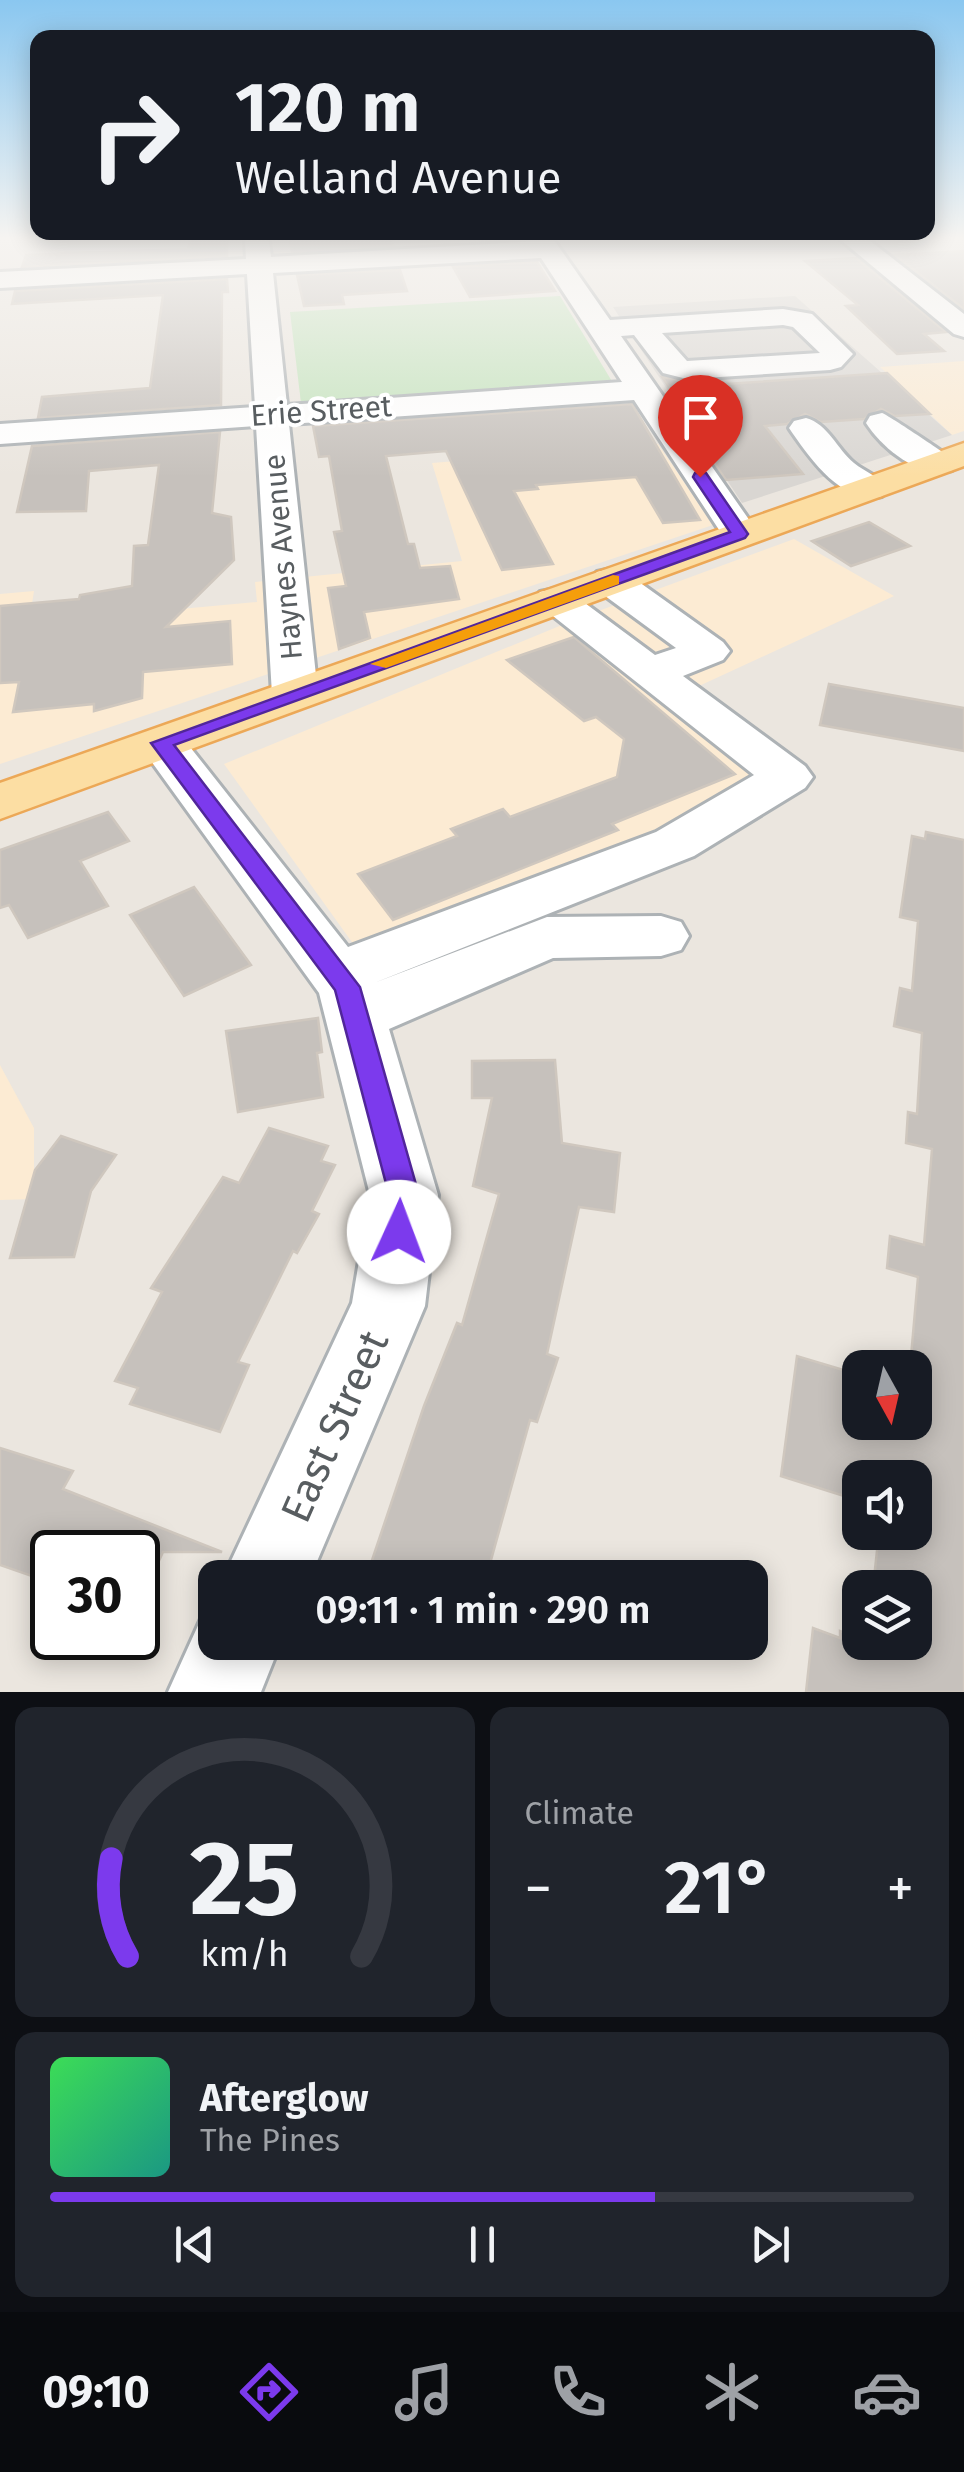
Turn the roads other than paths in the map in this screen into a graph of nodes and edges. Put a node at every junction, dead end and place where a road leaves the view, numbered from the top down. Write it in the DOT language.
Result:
graph roads {
  1 [pos="263,319"];
  2 [pos="594,319"];
  3 [pos="712,322"];
  4 [pos="641,326"];
  5 [pos="601,329"];
  6 [pos="750,366"];
  7 [pos="642,390"];
  8 [pos="270,414"];
  9 [pos="882,423"];
  10 [pos="806,428"];
  11 [pos="0,434"];
  12 [pos="952,458"];
  13 [pos="869,488"];
  14 [pos="740,534"];
  15 [pos="612,581"];
  16 [pos="555,601"];
  17 [pos="651,672"];
  18 [pos="295,694"];
  19 [pos="162,743"];
  20 [pos="0,802"];
  21 [pos="661,936"];
  22 [pos="346,996"];
  23 [pos="274,1560"];
  24 [pos="229,1660"];
  25 [pos="214,1692"];
  1 -- 8 [label="street, Haynes Avenue"];
  2 -- 5 [label="street"];
  3 -- 4 [label="street"];
  3 -- 6 [label="street"];
  3 -- 6 [label="street"];
  4 -- 5 [label="street"];
  4 -- 6 [label="street"];
  5 -- 7 [label="street"];
  7 -- 8 [label="street, Erie Street"];
  7 -- 14 [label="street"];
  8 -- 11 [label="street, Erie Street"];
  8 -- 18 [label="street, Haynes Avenue"];
  9 -- 12 [label="street"];
  10 -- 13 [label="street"];
  12 -- 13 [label="main road"];
  13 -- 14 [label="main road"];
  14 -- 15 [label="main road"];
  15 -- 16 [label="main road"];
  15 -- 17 [label="street"];
  16 -- 17 [label="street"];
  16 -- 18 [label="main road"];
  17 -- 22 [label="street"];
  18 -- 19 [label="main road"];
  19 -- 20 [label="main road"];
  19 -- 22 [label="street, East Street"];
  21 -- 22 [label="street"];
  22 -- 23 [label="street, East Street"];
  24 -- 25 [label="street"];
}
